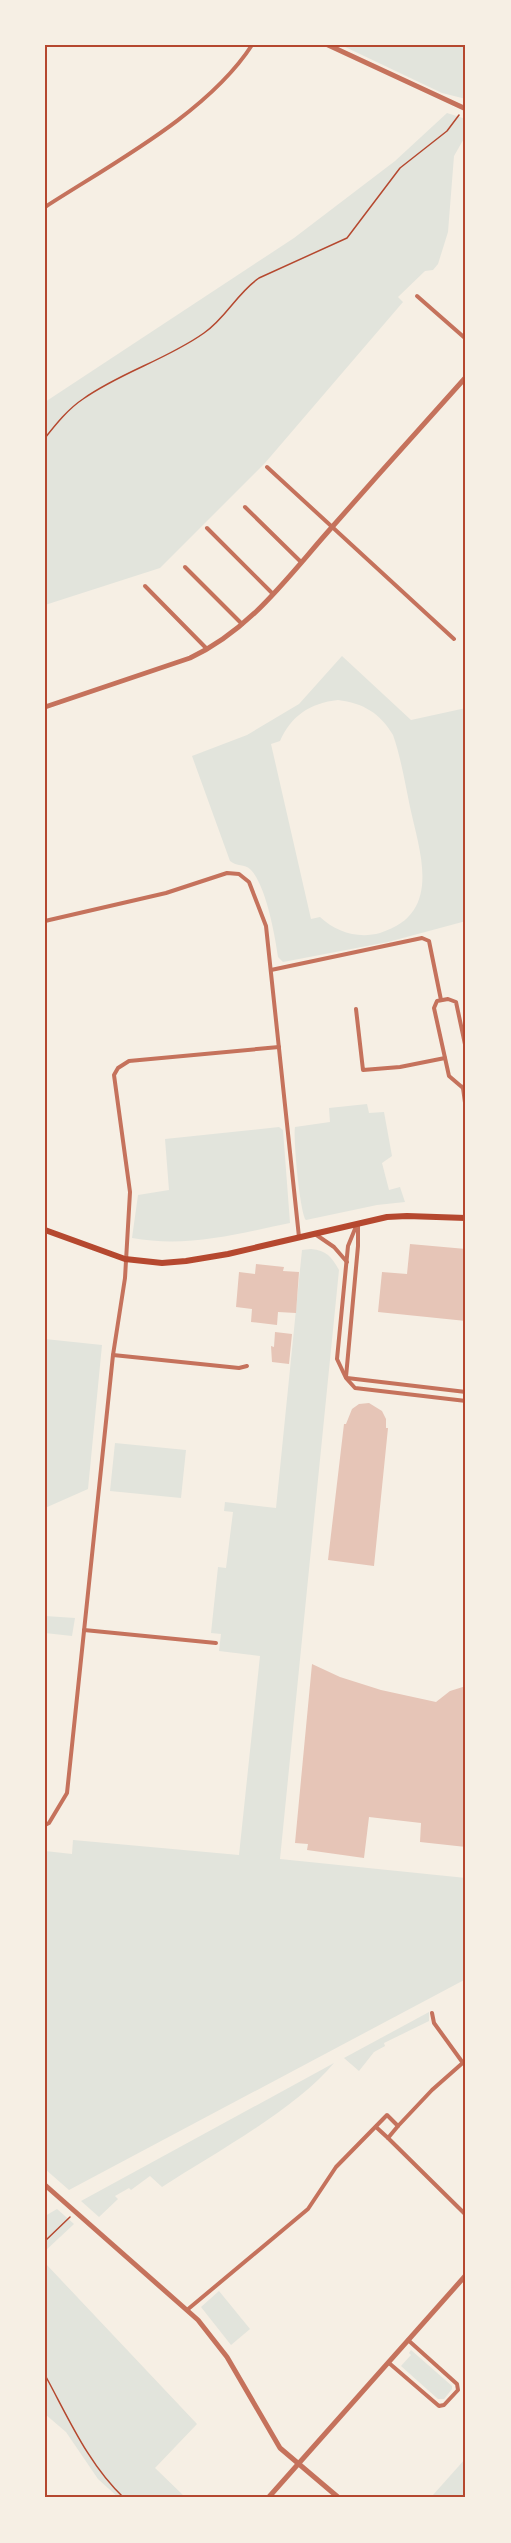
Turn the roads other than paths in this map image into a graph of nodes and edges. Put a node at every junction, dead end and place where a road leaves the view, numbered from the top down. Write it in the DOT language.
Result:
graph roads {
  1 [pos="252,45"];
  2 [pos="328,45"];
  3 [pos="465,109"];
  4 [pos="45,207"];
  5 [pos="417,296"];
  6 [pos="466,339"];
  7 [pos="466,377"];
  8 [pos="267,467"];
  9 [pos="245,507"];
  10 [pos="332,527"];
  11 [pos="207,528"];
  12 [pos="301,562"];
  13 [pos="185,567"];
  14 [pos="145,586"];
  15 [pos="274,595"];
  16 [pos="243,624"];
  17 [pos="454,639"];
  18 [pos="208,650"];
  19 [pos="45,707"];
  20 [pos="45,921"];
  21 [pos="272,970"];
  22 [pos="441,1000"];
  23 [pos="356,1009"];
  24 [pos="279,1047"];
  25 [pos="466,1049"];
  26 [pos="445,1058"];
  27 [pos="466,1083"];
  28 [pos="463,1088"];
  29 [pos="466,1110"];
  30 [pos="466,1218"];
  31 [pos="358,1223"];
  32 [pos="45,1230"];
  33 [pos="314,1234"];
  34 [pos="299,1237"];
  35 [pos="126,1259"];
  36 [pos="347,1262"];
  37 [pos="113,1355"];
  38 [pos="247,1365"];
  39 [pos="346,1378"];
  40 [pos="466,1392"];
  41 [pos="466,1401"];
  42 [pos="84,1630"];
  43 [pos="216,1643"];
  44 [pos="45,1825"];
  45 [pos="432,2013"];
  46 [pos="465,2061"];
  47 [pos="398,2126"];
  48 [pos="376,2127"];
  49 [pos="388,2138"];
  50 [pos="45,2185"];
  51 [pos="466,2215"];
  52 [pos="466,2275"];
  53 [pos="187,2310"];
  54 [pos="408,2340"];
  55 [pos="389,2363"];
  56 [pos="298,2464"];
  57 [pos="268,2498"];
  58 [pos="339,2498"];
  1 -- 4 [label="street"];
  2 -- 3 [label="street"];
  5 -- 6 [label="street"];
  7 -- 10 [label="street"];
  8 -- 10 [label="street"];
  9 -- 12 [label="street"];
  10 -- 12 [label="street"];
  10 -- 17 [label="street"];
  11 -- 15 [label="street"];
  12 -- 15 [label="street"];
  13 -- 16 [label="street"];
  14 -- 18 [label="street"];
  15 -- 16 [label="street"];
  16 -- 18 [label="street"];
  18 -- 19 [label="street"];
  20 -- 21 [label="street"];
  21 -- 22 [label="street"];
  21 -- 24 [label="street"];
  22 -- 25 [label="street"];
  22 -- 26 [label="street"];
  23 -- 26 [label="street"];
  24 -- 34 [label="street"];
  24 -- 35 [label="street"];
  26 -- 28 [label="street"];
  27 -- 28 [label="street"];
  28 -- 29 [label="street"];
  30 -- 31 [label="main road"];
  31 -- 33 [label="main road"];
  31 -- 36 [label="street"];
  31 -- 39 [label="street"];
  32 -- 35 [label="main road"];
  33 -- 34 [label="main road"];
  33 -- 36 [label="street"];
  34 -- 35 [label="main road"];
  35 -- 37 [label="street"];
  36 -- 39 [label="street"];
  37 -- 38 [label="street"];
  37 -- 42 [label="street"];
  39 -- 40 [label="street"];
  39 -- 41 [label="street"];
  42 -- 43 [label="street"];
  42 -- 44 [label="street"];
  45 -- 46 [label="street"];
  46 -- 47 [label="street"];
  47 -- 48 [label="street"];
  47 -- 49 [label="street"];
  48 -- 49 [label="street"];
  48 -- 53 [label="street"];
  49 -- 51 [label="street"];
  50 -- 53 [label="street"];
  52 -- 54 [label="street"];
  53 -- 56 [label="street"];
  54 -- 55 [label="street"];
  54 -- 55 [label="street"];
  55 -- 56 [label="street"];
  56 -- 57 [label="street"];
  56 -- 58 [label="street"];
}
